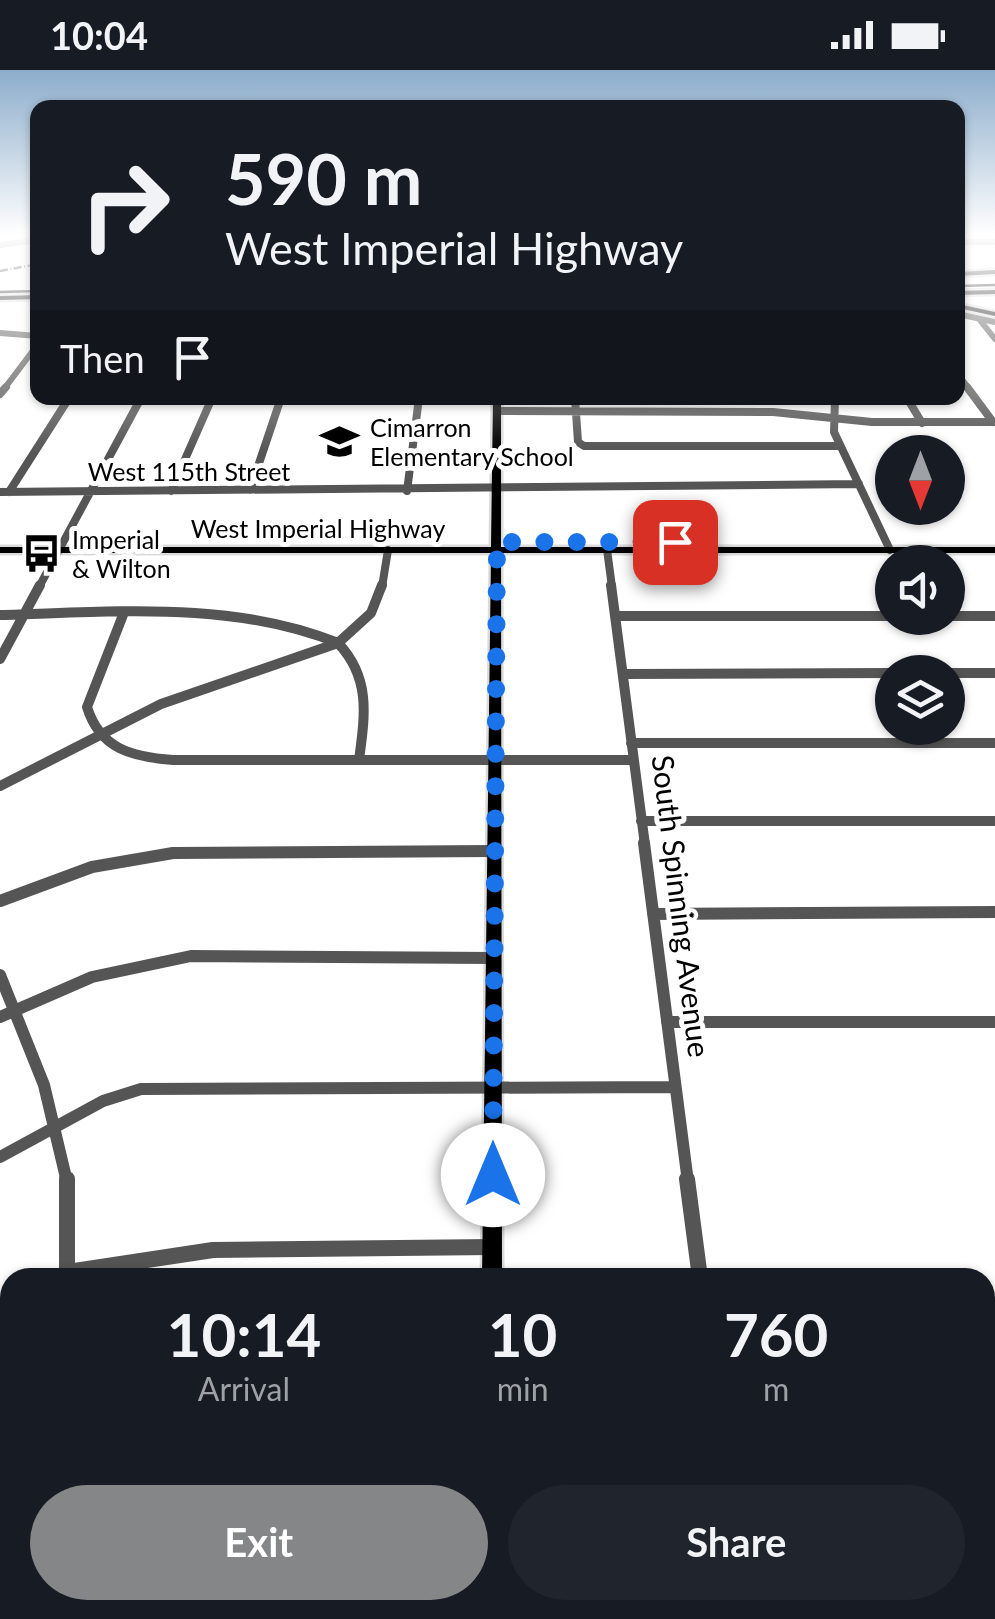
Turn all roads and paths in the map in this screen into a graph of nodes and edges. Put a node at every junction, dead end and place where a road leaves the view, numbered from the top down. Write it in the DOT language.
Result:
graph roads {
  1 [pos="969,308"];
  2 [pos="995,314"];
  3 [pos="965,315"];
  4 [pos="978,318"];
  5 [pos="995,322"];
  6 [pos="0,334"];
  7 [pos="30,336"];
  8 [pos="995,339"];
  9 [pos="30,355"];
  10 [pos="965,383"];
  11 [pos="0,394"];
  12 [pos="64,405"];
  13 [pos="138,405"];
  14 [pos="209,405"];
  15 [pos="279,405"];
  16 [pos="417,405"];
  17 [pos="497,405"];
  18 [pos="576,405"];
  19 [pos="834,405"];
  20 [pos="911,405"];
  21 [pos="497,411"];
  22 [pos="576,411"];
  23 [pos="833,418"];
  24 [pos="994,422"];
  25 [pos="922,423"];
  26 [pos="840,446"];
  27 [pos="497,484"];
  28 [pos="858,484"];
  29 [pos="250,490"];
  30 [pos="171,491"];
  31 [pos="407,491"];
  32 [pos="4,492"];
  33 [pos="90,492"];
  34 [pos="0,542"];
  35 [pos="995,542"];
  36 [pos="888,545"];
  37 [pos="915,545"];
  38 [pos="61,546"];
  39 [pos="496,546"];
  40 [pos="606,546"];
  41 [pos="875,546"];
  42 [pos="965,549"];
  43 [pos="0,550"];
  44 [pos="388,550"];
  45 [pos="995,550"];
  46 [pos="0,615"];
  47 [pos="23,615"];
  48 [pos="123,615"];
  49 [pos="614,616"];
  50 [pos="875,616"];
  51 [pos="965,616"];
  52 [pos="995,616"];
  53 [pos="338,642"];
  54 [pos="0,658"];
  55 [pos="965,673"];
  56 [pos="995,673"];
  57 [pos="623,674"];
  58 [pos="875,674"];
  59 [pos="97,734"];
  60 [pos="631,743"];
  61 [pos="995,743"];
  62 [pos="359,760"];
  63 [pos="495,760"];
  64 [pos="633,760"];
  65 [pos="0,786"];
  66 [pos="995,821"];
  67 [pos="641,822"];
  68 [pos="494,851"];
  69 [pos="0,901"];
  70 [pos="995,912"];
  71 [pos="653,914"];
  72 [pos="494,958"];
  73 [pos="0,975"];
  74 [pos="15,1009"];
  75 [pos="0,1016"];
  76 [pos="667,1022"];
  77 [pos="995,1022"];
  78 [pos="493,1086"];
  79 [pos="675,1088"];
  80 [pos="60,1124"];
  81 [pos="0,1157"];
  82 [pos="492,1248"];
  83 [pos="68,1268"];
  84 [pos="104,1268"];
  85 [pos="492,1268"];
  86 [pos="699,1268"];
  1 -- 2 [label="highway"];
  3 -- 4 [label="street"];
  4 -- 5 [label="street"];
  4 -- 8 [label="street"];
  6 -- 7 [label="street"];
  9 -- 11 [label="street"];
  10 -- 24 [label="street"];
  12 -- 32 [label="street"];
  13 -- 33 [label="street"];
  14 -- 30 [label="street"];
  15 -- 29 [label="street"];
  16 -- 31 [label="street"];
  17 -- 21 [label="main road"];
  18 -- 22 [label="street"];
  19 -- 23 [label="street"];
  20 -- 25 [label="street"];
  21 -- 22 [label="street"];
  21 -- 27 [label="main road"];
  22 -- 23 [label="street"];
  22 -- 26 [label="street"];
  23 -- 25 [label="street"];
  23 -- 26 [label="street"];
  24 -- 25 [label="street"];
  26 -- 28 [label="street"];
  27 -- 28 [label="street, West 115th Street"];
  27 -- 31 [label="street, West 115th Street"];
  27 -- 39 [label="main road"];
  28 -- 36 [label="street"];
  29 -- 30 [label="street, West 115th Street"];
  29 -- 31 [label="street, West 115th Street"];
  30 -- 33 [label="street, West 115th Street"];
  32 -- 33 [label="street, West 115th Street"];
  33 -- 38 [label="street"];
  34 -- 38 [label="main road, West Imperial Highway"];
  35 -- 37 [label="main road, West Imperial Highway"];
  38 -- 39 [label="main road, West Imperial Highway"];
  38 -- 43 [label="main road, West Imperial Highway"];
  38 -- 44 [label="main road, West Imperial Highway"];
  38 -- 47 [label="street"];
  39 -- 40 [label="main road, West Imperial Highway"];
  39 -- 44 [label="main road, West Imperial Highway"];
  39 -- 63 [label="main road"];
  40 -- 41 [label="main road, West Imperial Highway"];
  40 -- 49 [label="street, South Spinning Avenue"];
  42 -- 45 [label="main road, West Imperial Highway"];
  44 -- 53 [label="street"];
  46 -- 47 [label="street"];
  47 -- 48 [label="street"];
  47 -- 54 [label="street"];
  48 -- 53 [label="street"];
  48 -- 59 [label="street"];
  49 -- 50 [label="street"];
  49 -- 57 [label="street, South Spinning Avenue"];
  51 -- 52 [label="street"];
  53 -- 59 [label="street"];
  53 -- 62 [label="street"];
  55 -- 56 [label="street"];
  57 -- 58 [label="street"];
  57 -- 60 [label="street, South Spinning Avenue"];
  59 -- 62 [label="street"];
  59 -- 65 [label="street"];
  60 -- 61 [label="street"];
  60 -- 64 [label="street, South Spinning Avenue"];
  62 -- 63 [label="street"];
  63 -- 64 [label="street"];
  63 -- 68 [label="main road"];
  64 -- 67 [label="street, South Spinning Avenue"];
  66 -- 67 [label="street"];
  67 -- 71 [label="street, South Spinning Avenue"];
  68 -- 69 [label="street"];
  68 -- 72 [label="main road"];
  70 -- 71 [label="street"];
  71 -- 76 [label="street, South Spinning Avenue"];
  72 -- 74 [label="street"];
  72 -- 78 [label="main road"];
  73 -- 74 [label="street"];
  74 -- 75 [label="street"];
  74 -- 80 [label="street"];
  76 -- 77 [label="street"];
  76 -- 79 [label="street, South Spinning Avenue"];
  78 -- 79 [label="street"];
  78 -- 80 [label="street"];
  78 -- 82 [label="main road"];
  79 -- 86 [label="street, South Spinning Avenue"];
  80 -- 81 [label="street"];
  80 -- 83 [label="street"];
  82 -- 84 [label="street"];
  82 -- 85 [label="main road"];
}
